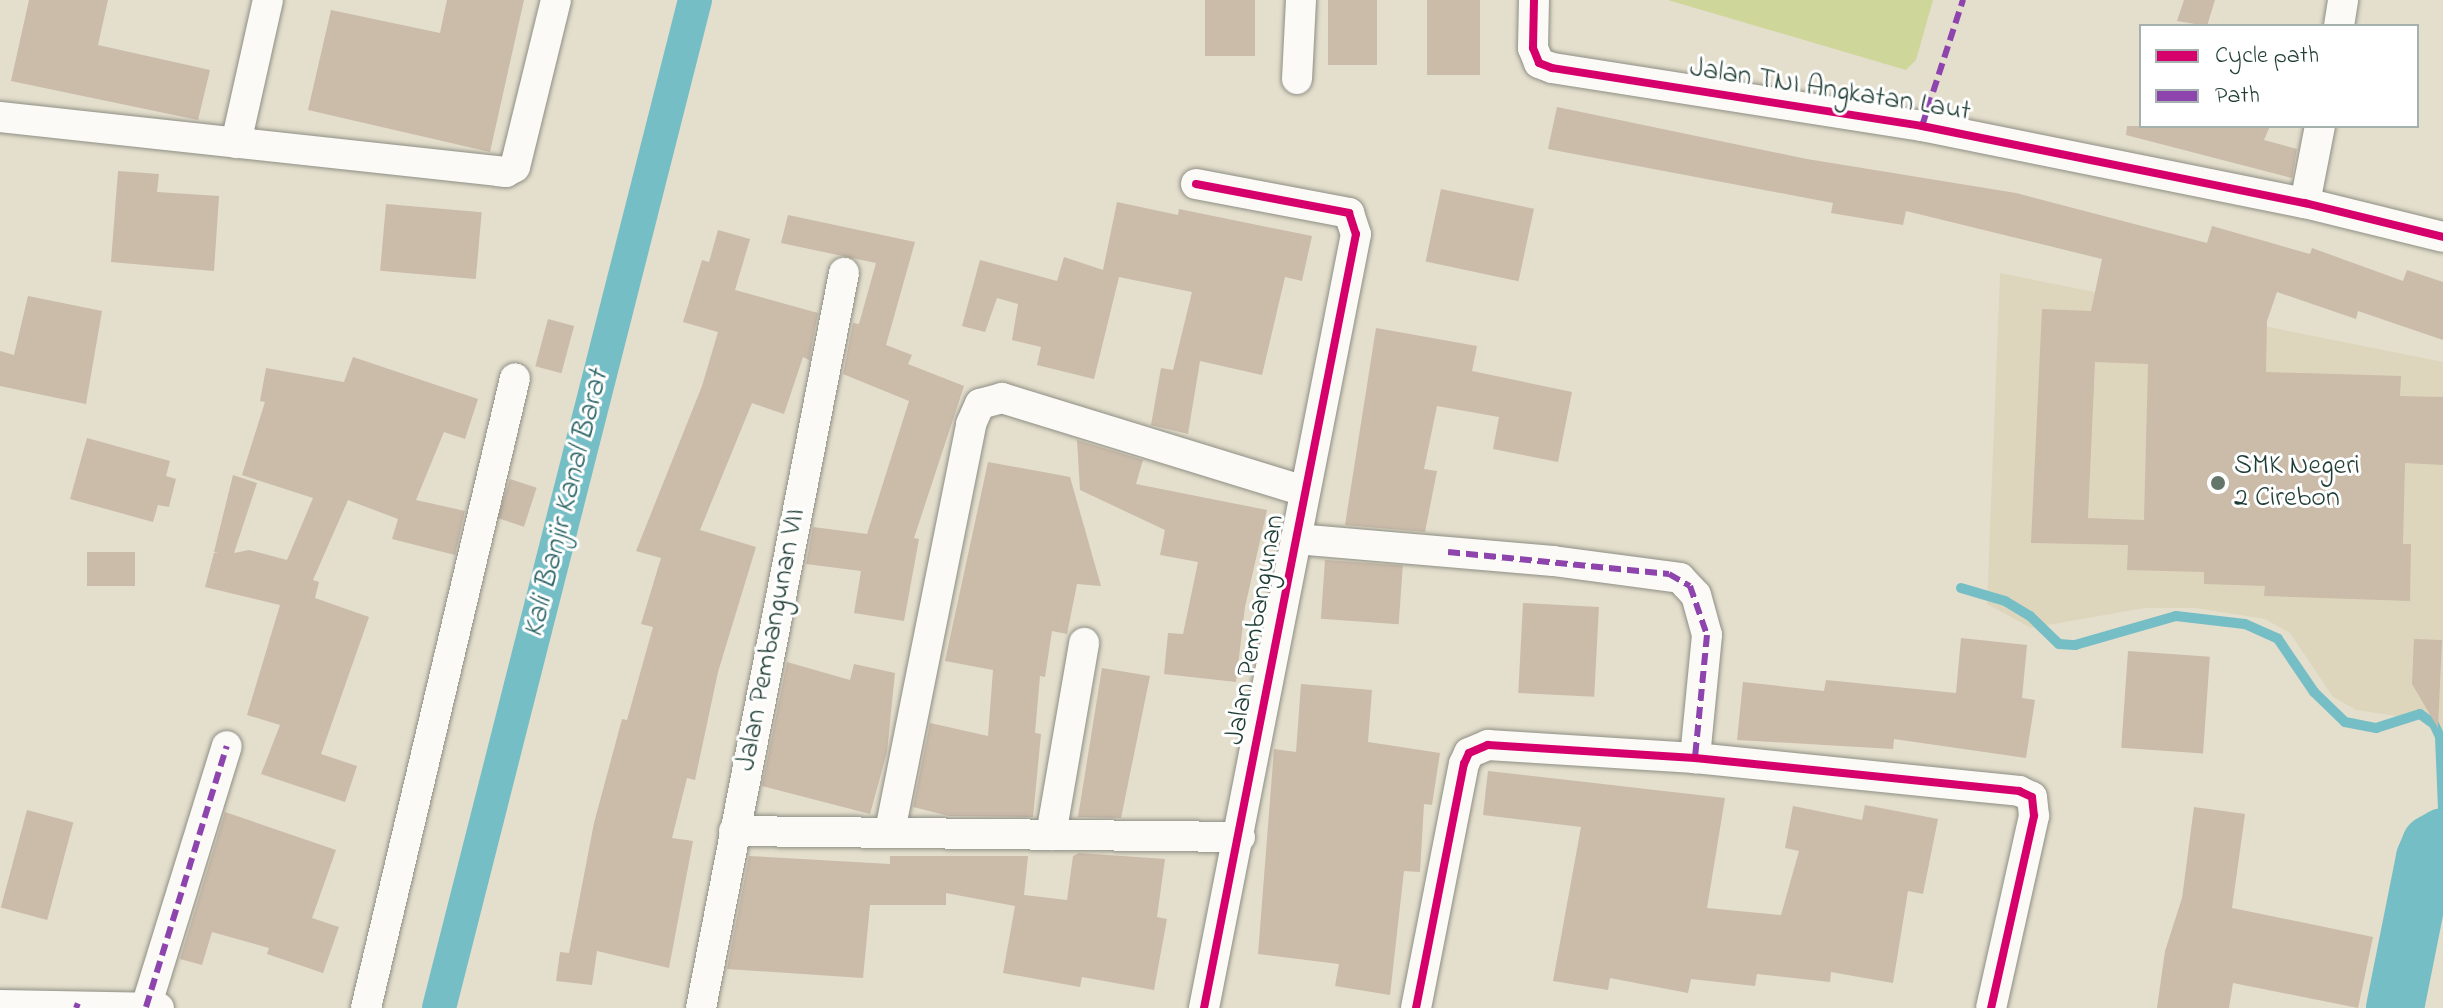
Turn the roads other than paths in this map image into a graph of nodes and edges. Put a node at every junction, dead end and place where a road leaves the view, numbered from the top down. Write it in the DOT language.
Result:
graph roads {
  1 [pos="268,0"];
  2 [pos="556,0"];
  3 [pos="1301,0"];
  4 [pos="1534,0"];
  5 [pos="2343,0"];
  6 [pos="2339,24"];
  7 [pos="1297,79"];
  8 [pos="0,117"];
  9 [pos="2320,128"];
  10 [pos="236,143"];
  11 [pos="1196,184"];
  12 [pos="2305,203"];
  13 [pos="2443,237"];
  14 [pos="844,273"];
  15 [pos="515,378"];
  16 [pos="1304,491"];
  17 [pos="1296,539"];
  18 [pos="1084,643"];
  19 [pos="227,746"];
  20 [pos="1695,758"];
  21 [pos="734,831"];
  22 [pos="890,831"];
  23 [pos="1051,835"];
  24 [pos="1240,837"];
  25 [pos="0,1005"];
  26 [pos="77,1006"];
  27 [pos="146,1007"];
  28 [pos="159,1008"];
  29 [pos="366,1008"];
  30 [pos="701,1008"];
  31 [pos="1204,1008"];
  32 [pos="1416,1008"];
  33 [pos="1991,1008"];
  1 -- 10 [label="street"];
  2 -- 10 [label="street"];
  3 -- 7 [label="street"];
  4 -- 12 [label="street, Jalan TNI Angkatan Laut"];
  5 -- 6 [label="street"];
  8 -- 10 [label="street"];
  9 -- 12 [label="street"];
  11 -- 16 [label="street, Jalan Pembangunan"];
  12 -- 13 [label="street, Jalan TNI Angkatan Laut"];
  14 -- 21 [label="street, Jalan Pembangunan VII"];
  15 -- 29 [label="street"];
  16 -- 17 [label="street, Jalan Pembangunan"];
  16 -- 22 [label="street, Jalan Pembangunan"];
  17 -- 20 [label="street"];
  17 -- 24 [label="street, Jalan Pembangunan"];
  18 -- 23 [label="street"];
  19 -- 27 [label="street"];
  20 -- 32 [label="street"];
  20 -- 33 [label="street"];
  21 -- 22 [label="street"];
  21 -- 30 [label="street, Jalan Pembangunan VII"];
  22 -- 23 [label="street"];
  23 -- 24 [label="street"];
  24 -- 31 [label="street, Jalan Pembangunan"];
  25 -- 26 [label="street"];
  26 -- 27 [label="street"];
  27 -- 28 [label="street"];
}
